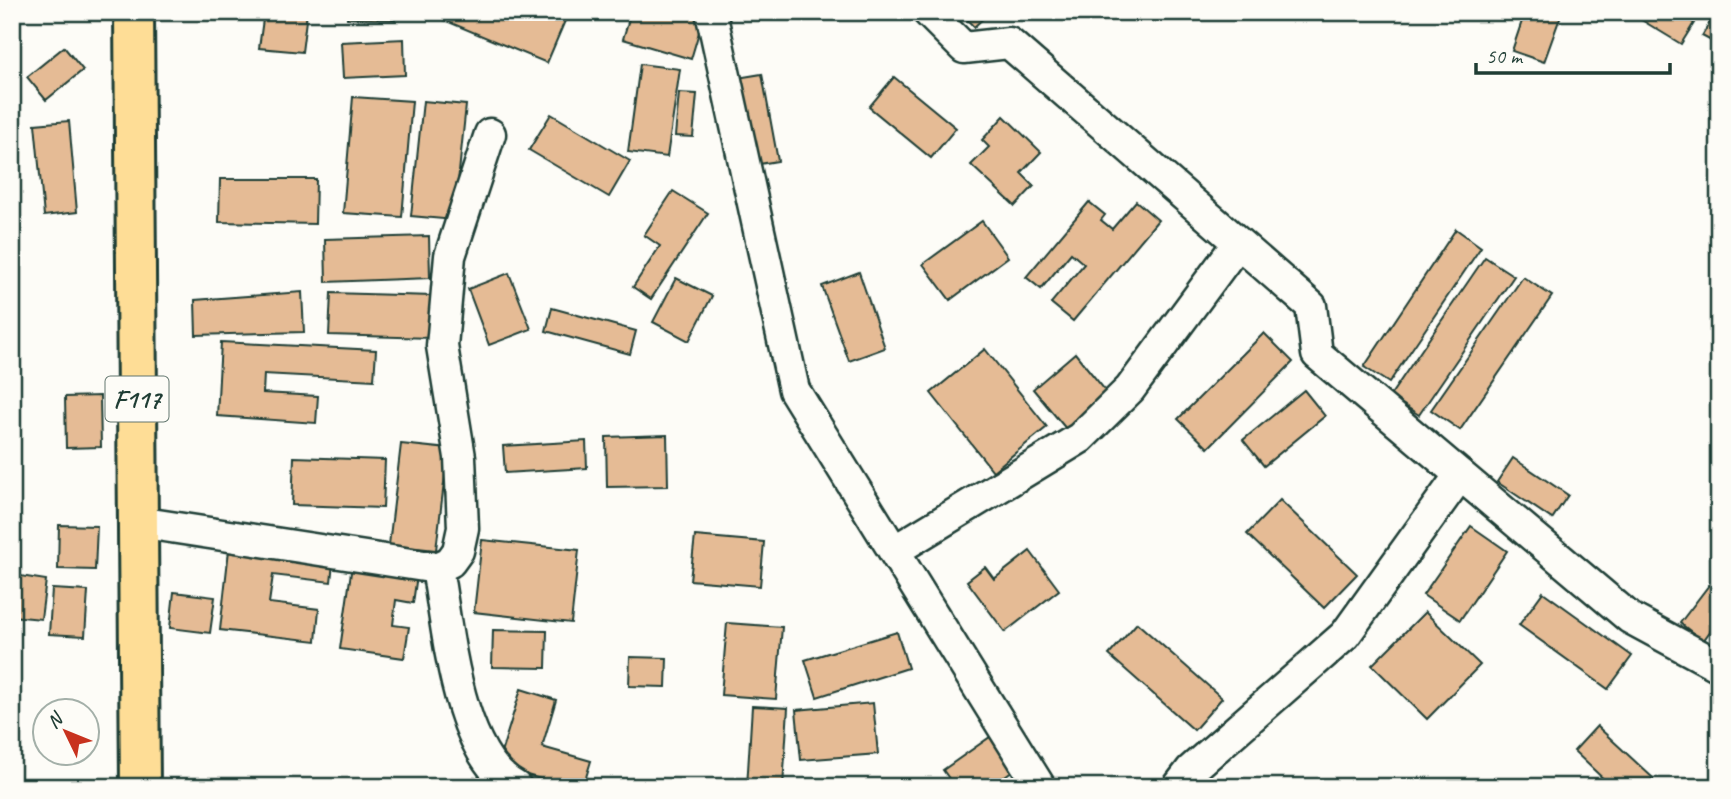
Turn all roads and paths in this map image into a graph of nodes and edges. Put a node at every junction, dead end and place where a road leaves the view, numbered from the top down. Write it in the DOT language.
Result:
graph roads {
  1 [pos="134,12"];
  2 [pos="710,12"];
  3 [pos="928,12"];
  4 [pos="490,134"];
  5 [pos="1238,243"];
  6 [pos="1460,475"];
  7 [pos="138,522"];
  8 [pos="894,551"];
  9 [pos="437,568"];
  10 [pos="1719,666"];
  11 [pos="140,787"];
  12 [pos="516,787"];
  13 [pos="1040,787"];
  14 [pos="1178,787"];
  1 -- 7 [label="main road, F117"];
  2 -- 8 [label="street"];
  3 -- 5 [label="street"];
  4 -- 9 [label="street"];
  5 -- 6 [label="street"];
  5 -- 8 [label="street"];
  6 -- 10 [label="street"];
  6 -- 14 [label="street"];
  7 -- 9 [label="street"];
  7 -- 11 [label="main road, F117"];
  8 -- 13 [label="street"];
  9 -- 12 [label="street"];
}
